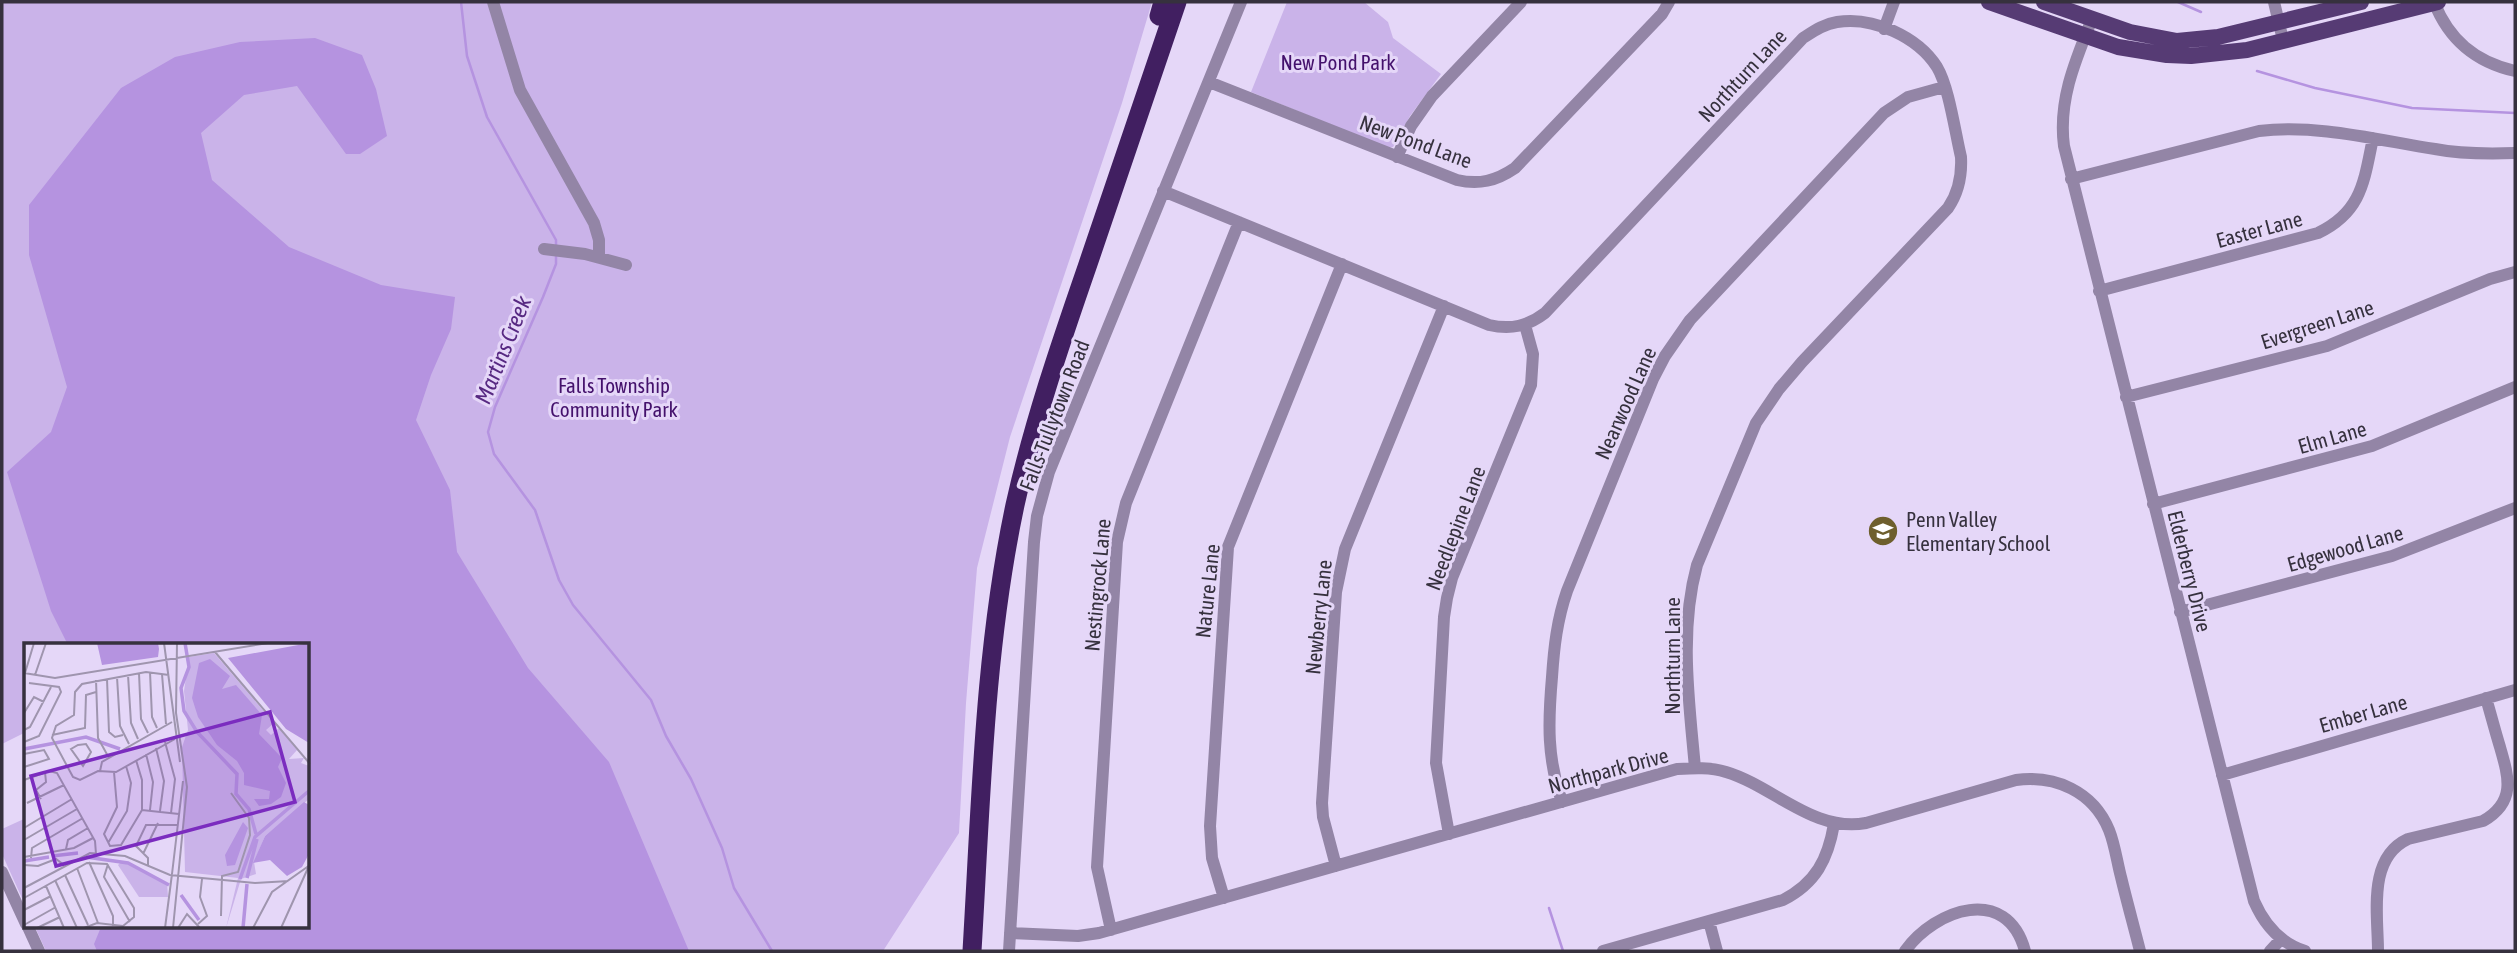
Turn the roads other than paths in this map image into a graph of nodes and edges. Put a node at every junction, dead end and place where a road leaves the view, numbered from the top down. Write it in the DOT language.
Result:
graph roads {
  1 [pos="493,2"];
  2 [pos="1177,2"];
  3 [pos="1241,2"];
  4 [pos="1521,2"];
  5 [pos="1669,2"];
  6 [pos="1894,2"];
  7 [pos="1989,2"];
  8 [pos="2044,2"];
  9 [pos="2274,2"];
  10 [pos="2361,2"];
  11 [pos="2435,2"];
  12 [pos="1162,7"];
  13 [pos="2092,19"];
  14 [pos="2279,22"];
  15 [pos="1884,29"];
  16 [pos="2085,36"];
  17 [pos="2283,40"];
  18 [pos="2515,71"];
  19 [pos="1209,82"];
  20 [pos="1944,87"];
  21 [pos="2373,138"];
  22 [pos="2515,153"];
  23 [pos="1397,157"];
  24 [pos="2071,179"];
  25 [pos="1163,191"];
  26 [pos="1239,222"];
  27 [pos="544,249"];
  28 [pos="600,257"];
  29 [pos="1342,264"];
  30 [pos="626,265"];
  31 [pos="2515,272"];
  32 [pos="2099,291"];
  33 [pos="1444,306"];
  34 [pos="1525,324"];
  35 [pos="2515,387"];
  36 [pos="2126,397"];
  37 [pos="2153,504"];
  38 [pos="2515,508"];
  39 [pos="2180,612"];
  40 [pos="2515,690"];
  41 [pos="2486,698"];
  42 [pos="1695,768"];
  43 [pos="2222,775"];
  44 [pos="1562,802"];
  45 [pos="1834,824"];
  46 [pos="1449,834"];
  47 [pos="1336,866"];
  48 [pos="2,872"];
  49 [pos="1224,898"];
  50 [pos="24,919"];
  51 [pos="1709,921"];
  52 [pos="28,928"];
  53 [pos="1111,930"];
  54 [pos="1010,933"];
  55 [pos="2281,939"];
  56 [pos="39,951"];
  57 [pos="959,951"];
  58 [pos="972,951"];
  59 [pos="1009,951"];
  60 [pos="1603,951"];
  61 [pos="1717,951"];
  62 [pos="1905,951"];
  63 [pos="2025,951"];
  64 [pos="2140,951"];
  65 [pos="2270,951"];
  66 [pos="2305,951"];
  67 [pos="2378,951"];
  1 -- 28 [label="street"];
  2 -- 58 [label="highway"];
  3 -- 19 [label="street, Falls-Tullytown Road"];
  4 -- 23 [label="street"];
  5 -- 23 [label="street, New Pond Lane"];
  6 -- 15 [label="street"];
  7 -- 16 [label="main road"];
  8 -- 13 [label="main road"];
  9 -- 14 [label="street"];
  10 -- 14 [label="main road"];
  11 -- 17 [label="main road"];
  11 -- 18 [label="street"];
  12 -- 57 [label="highway"];
  13 -- 14 [label="main road"];
  13 -- 16 [label="street, Elderberry Drive"];
  14 -- 17 [label="street"];
  15 -- 20 [label="street, Northturn Lane"];
  15 -- 34 [label="street, Northturn Lane"];
  16 -- 17 [label="main road"];
  16 -- 24 [label="street, Elderberry Drive"];
  19 -- 23 [label="street, New Pond Lane"];
  19 -- 25 [label="street, Falls-Tullytown Road"];
  20 -- 42 [label="street, Northturn Lane"];
  20 -- 44 [label="street, Nearwood Lane"];
  21 -- 22 [label="street"];
  21 -- 24 [label="street"];
  21 -- 32 [label="street, Easter Lane"];
  24 -- 32 [label="street, Elderberry Drive"];
  25 -- 26 [label="street"];
  25 -- 54 [label="street, Falls-Tullytown Road"];
  26 -- 29 [label="street"];
  26 -- 53 [label="street, Nestingrock Lane"];
  27 -- 28 [label="street"];
  28 -- 30 [label="street"];
  29 -- 33 [label="street"];
  29 -- 49 [label="street, Nature Lane"];
  31 -- 36 [label="street, Evergreen Lane"];
  32 -- 36 [label="street, Elderberry Drive"];
  33 -- 34 [label="street"];
  33 -- 47 [label="street, Newberry Lane"];
  34 -- 46 [label="street, Needlepine Lane"];
  35 -- 37 [label="street, Elm Lane"];
  36 -- 37 [label="street, Elderberry Drive"];
  37 -- 39 [label="street, Elderberry Drive"];
  38 -- 39 [label="street, Edgewood Lane"];
  39 -- 43 [label="street, Elderberry Drive"];
  40 -- 41 [label="street, Ember Lane"];
  41 -- 43 [label="street, Ember Lane"];
  41 -- 67 [label="street"];
  42 -- 44 [label="street, Northpark Drive"];
  42 -- 45 [label="street, Northpark Drive"];
  43 -- 55 [label="street, Elderberry Drive"];
  44 -- 46 [label="street, Northpark Drive"];
  45 -- 51 [label="street"];
  45 -- 64 [label="street, Northpark Drive"];
  46 -- 47 [label="street, Northpark Drive"];
  47 -- 49 [label="street, Northpark Drive"];
  48 -- 50 [label="street"];
  49 -- 53 [label="street, Northpark Drive"];
  51 -- 60 [label="street"];
  51 -- 61 [label="street"];
  52 -- 56 [label="street"];
  53 -- 54 [label="street, Northpark Drive"];
  54 -- 59 [label="street, Falls-Tullytown Road"];
  55 -- 65 [label="street"];
  55 -- 66 [label="street, Elderberry Drive"];
  62 -- 63 [label="street"];
}
